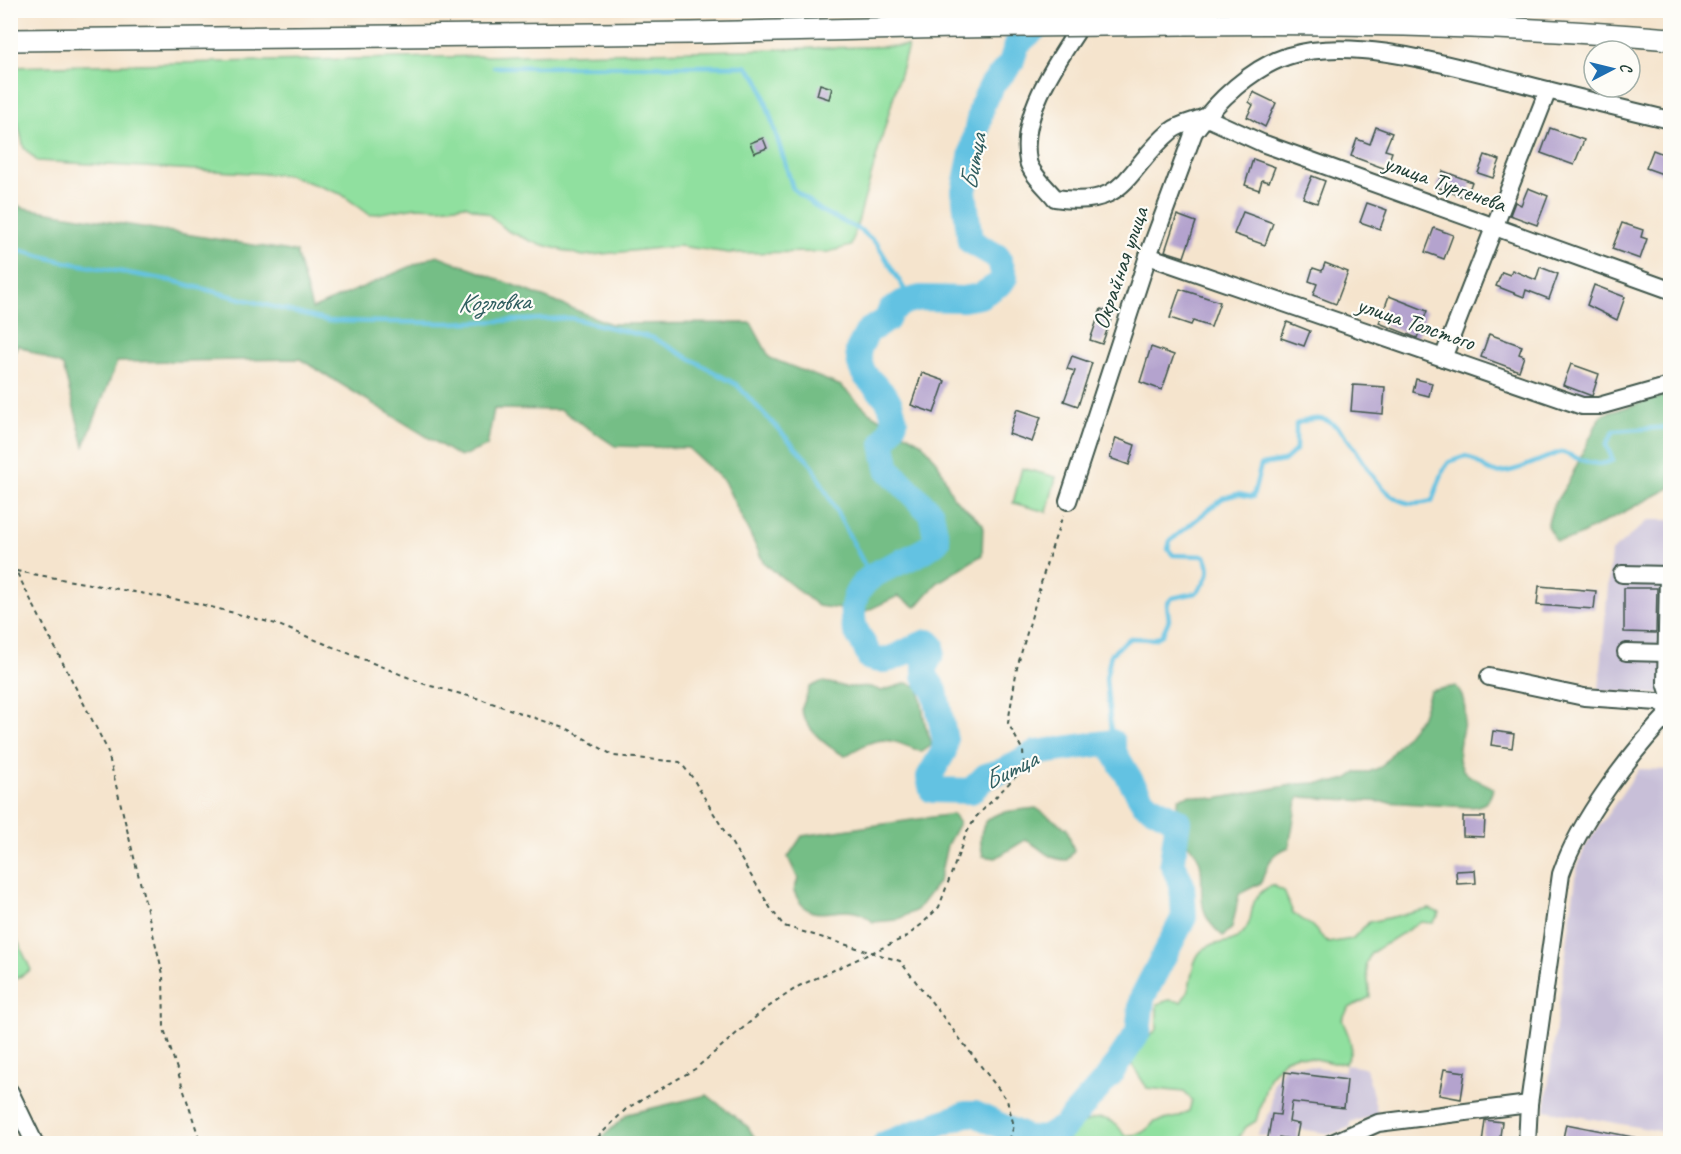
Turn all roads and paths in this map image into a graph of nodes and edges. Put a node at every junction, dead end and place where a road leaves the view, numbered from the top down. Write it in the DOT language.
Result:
graph roads {
  1 [pos="1091,10"];
  2 [pos="1671,39"];
  3 [pos="10,40"];
  4 [pos="1548,90"];
  5 [pos="1205,117"];
  6 [pos="1671,120"];
  7 [pos="1494,227"];
  8 [pos="1148,256"];
  9 [pos="1671,290"];
  10 [pos="1443,358"];
  11 [pos="1671,386"];
  12 [pos="1068,501"];
  13 [pos="10,570"];
  14 [pos="16,571"];
  15 [pos="1622,574"];
  16 [pos="1669,575"];
  17 [pos="1626,652"];
  18 [pos="1668,659"];
  19 [pos="1489,677"];
  20 [pos="1671,695"];
  21 [pos="1671,710"];
  22 [pos="875,952"];
  23 [pos="10,1092"];
  24 [pos="1529,1104"];
  25 [pos="35,1143"];
  26 [pos="201,1143"];
  27 [pos="591,1143"];
  28 [pos="1008,1143"];
  29 [pos="1330,1143"];
  30 [pos="1527,1143"];
  1 -- 5 [label="street"];
  2 -- 3 [label="main road, bridge"];
  4 -- 5 [label="street, Окрайная улица"];
  4 -- 6 [label="street, Окрайная улица"];
  4 -- 7 [label="street"];
  5 -- 7 [label="street, улица Тургенева"];
  5 -- 8 [label="street, Окрайная улица"];
  7 -- 9 [label="street, улица Тургенева"];
  7 -- 10 [label="street"];
  8 -- 10 [label="street, улица Толстого"];
  8 -- 12 [label="street, Окрайная улица"];
  10 -- 11 [label="street, улица Толстого"];
  12 -- 22 [label="path"];
  13 -- 14 [label="path"];
  14 -- 22 [label="path"];
  14 -- 26 [label="path"];
  15 -- 16 [label="street"];
  16 -- 18 [label="street"];
  17 -- 18 [label="street"];
  18 -- 20 [label="street"];
  19 -- 21 [label="street"];
  21 -- 24 [label="street"];
  22 -- 27 [label="path"];
  22 -- 28 [label="path"];
  23 -- 25 [label="street"];
  24 -- 29 [label="street"];
  24 -- 30 [label="street"];
}
